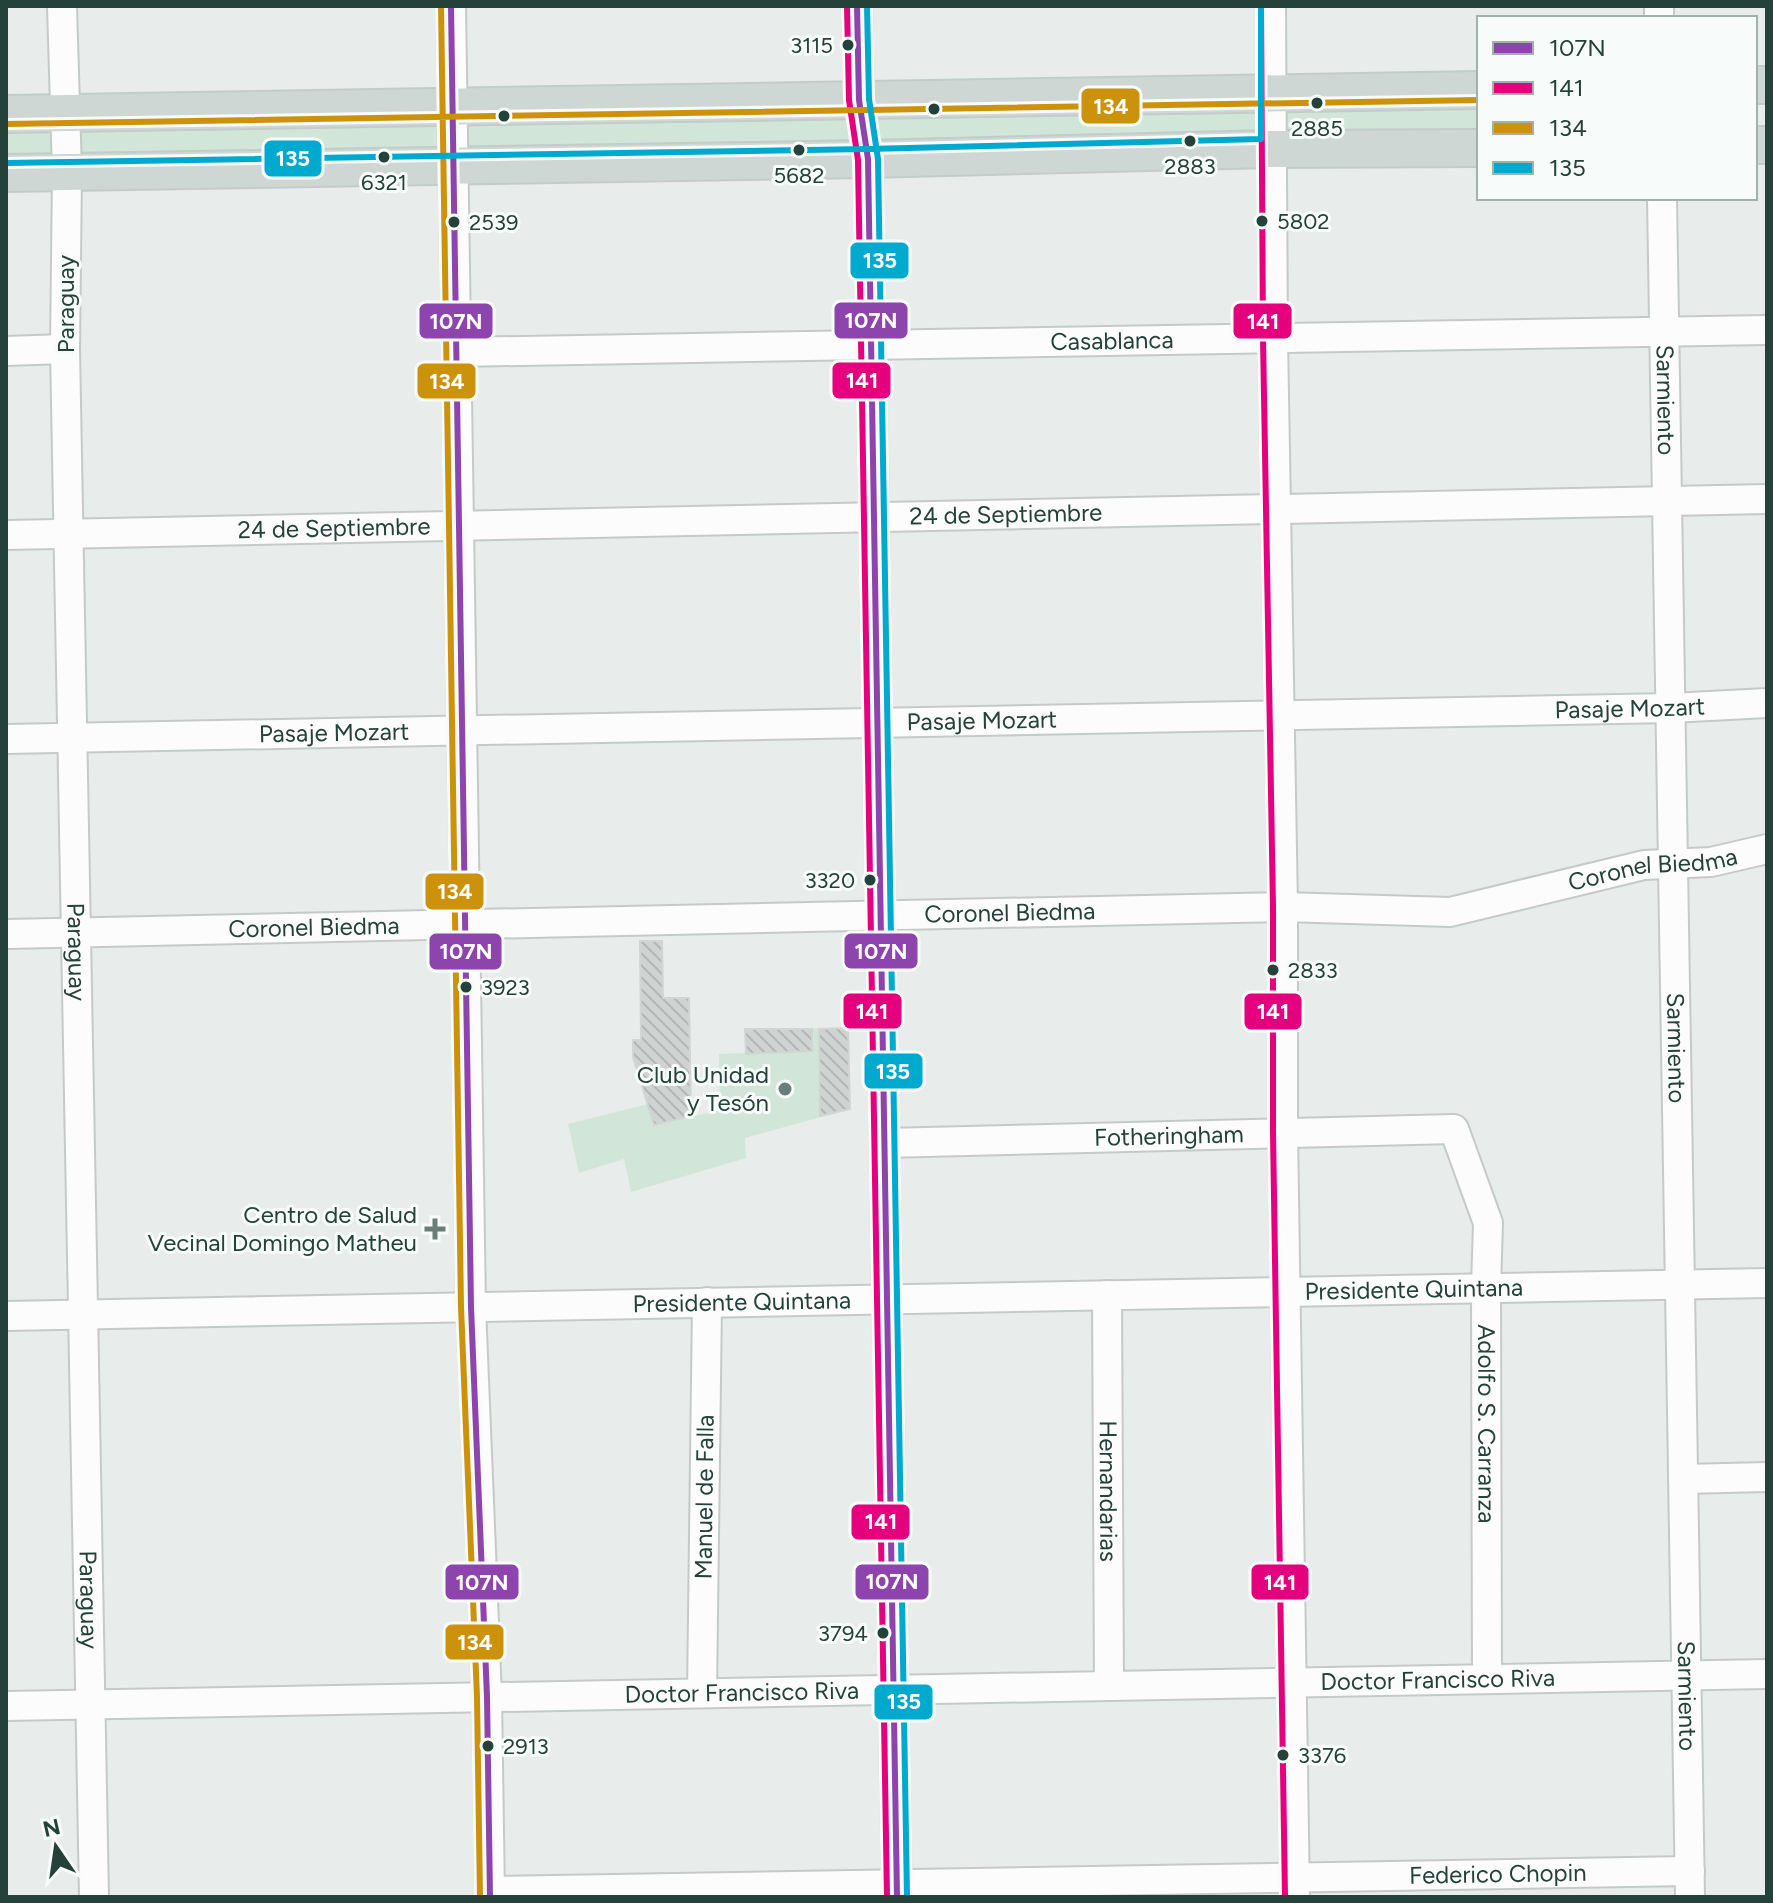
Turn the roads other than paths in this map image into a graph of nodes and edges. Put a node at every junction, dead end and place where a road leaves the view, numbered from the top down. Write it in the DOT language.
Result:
graph roads {
  1 [pos="62,6"];
  2 [pos="451,6"];
  3 [pos="857,6"];
  4 [pos="1271,6"];
  5 [pos="1477,90"];
  6 [pos="1271,93"];
  7 [pos="859,100"];
  8 [pos="452,106"];
  9 [pos="65,113"];
  10 [pos="6,114"];
  11 [pos="1477,148"];
  12 [pos="1271,149"];
  13 [pos="868,159"];
  14 [pos="453,165"];
  15 [pos="67,172"];
  16 [pos="6,173"];
  17 [pos="1662,200"];
  18 [pos="1767,330"];
  19 [pos="1664,331"];
  20 [pos="1273,338"];
  21 [pos="871,345"];
  22 [pos="65,349"];
  23 [pos="6,351"];
  24 [pos="456,352"];
  25 [pos="1767,499"];
  26 [pos="1667,501"];
  27 [pos="1276,509"];
  28 [pos="874,517"];
  29 [pos="459,526"];
  30 [pos="70,534"];
  31 [pos="6,535"];
  32 [pos="1767,703"];
  33 [pos="1671,708"];
  34 [pos="1279,716"];
  35 [pos="877,723"];
  36 [pos="462,731"];
  37 [pos="73,737"];
  38 [pos="6,739"];
  39 [pos="1767,849"];
  40 [pos="1673,865"];
  41 [pos="1283,907"];
  42 [pos="882,915"];
  43 [pos="465,924"];
  44 [pos="6,934"];
  45 [pos="76,934"];
  46 [pos="1454,1129"];
  47 [pos="1283,1132"];
  48 [pos="885,1143"];
  49 [pos="1767,1283"];
  50 [pos="1680,1284"];
  51 [pos="1486,1288"];
  52 [pos="1287,1292"];
  53 [pos="1107,1295"];
  54 [pos="887,1299"];
  55 [pos="707,1302"];
  56 [pos="471,1307"];
  57 [pos="83,1314"];
  58 [pos="6,1316"];
  59 [pos="1767,1477"];
  60 [pos="1683,1479"];
  61 [pos="1767,1674"];
  62 [pos="1687,1675"];
  63 [pos="1487,1678"];
  64 [pos="1292,1682"];
  65 [pos="1109,1686"];
  66 [pos="894,1690"];
  67 [pos="702,1693"];
  68 [pos="487,1697"];
  69 [pos="90,1705"];
  70 [pos="6,1706"];
  71 [pos="1690,1884"];
  72 [pos="1295,1887"];
  73 [pos="897,1891"];
  74 [pos="490,1894"];
  75 [pos="94,1897"];
  1 -- 9 [label="street, Paraguay"];
  2 -- 8 [label="street"];
  3 -- 7 [label="street"];
  4 -- 6 [label="street"];
  5 -- 6 [label="main road"];
  6 -- 7 [label="main road"];
  6 -- 12 [label="street"];
  7 -- 8 [label="main road"];
  7 -- 13 [label="street"];
  8 -- 9 [label="main road"];
  8 -- 14 [label="street"];
  9 -- 10 [label="main road"];
  9 -- 15 [label="street, Paraguay"];
  11 -- 12 [label="main road"];
  12 -- 13 [label="main road"];
  12 -- 20 [label="street"];
  13 -- 14 [label="main road"];
  13 -- 21 [label="street"];
  14 -- 15 [label="main road"];
  14 -- 24 [label="street"];
  15 -- 16 [label="main road"];
  15 -- 22 [label="street, Paraguay"];
  17 -- 19 [label="street, Sarmiento"];
  18 -- 19 [label="street, Casablanca"];
  19 -- 20 [label="street, Casablanca"];
  19 -- 26 [label="street, Sarmiento"];
  20 -- 21 [label="street, Casablanca"];
  20 -- 27 [label="street"];
  21 -- 24 [label="street, Casablanca"];
  21 -- 28 [label="street"];
  22 -- 23 [label="street"];
  22 -- 30 [label="street, Paraguay"];
  24 -- 29 [label="street"];
  25 -- 26 [label="street, 24 de Septiembre"];
  26 -- 27 [label="street, 24 de Septiembre"];
  26 -- 33 [label="street, Sarmiento"];
  27 -- 28 [label="street, 24 de Septiembre"];
  27 -- 34 [label="street"];
  28 -- 29 [label="street, 24 de Septiembre"];
  28 -- 35 [label="street"];
  29 -- 30 [label="street, 24 de Septiembre"];
  29 -- 36 [label="street"];
  30 -- 31 [label="street, 24 de Septiembre"];
  30 -- 37 [label="street, Paraguay"];
  32 -- 33 [label="street, Pasaje Mozart"];
  33 -- 34 [label="street, Pasaje Mozart"];
  33 -- 40 [label="street, Sarmiento"];
  34 -- 35 [label="street, Pasaje Mozart"];
  34 -- 41 [label="street"];
  35 -- 36 [label="street, Pasaje Mozart"];
  35 -- 42 [label="street"];
  36 -- 37 [label="street, Pasaje Mozart"];
  36 -- 43 [label="street"];
  37 -- 38 [label="street, Pasaje Mozart"];
  37 -- 45 [label="street, Paraguay"];
  39 -- 40 [label="street, Coronel Biedma"];
  40 -- 41 [label="street, Coronel Biedma"];
  40 -- 50 [label="street, Sarmiento"];
  41 -- 42 [label="street, Coronel Biedma"];
  41 -- 47 [label="street"];
  42 -- 43 [label="street, Coronel Biedma"];
  42 -- 48 [label="street"];
  43 -- 45 [label="street, Coronel Biedma"];
  43 -- 56 [label="street"];
  44 -- 45 [label="street, Coronel Biedma"];
  45 -- 57 [label="street, Paraguay"];
  46 -- 47 [label="street, Fotheringham"];
  46 -- 51 [label="street, Adolfo S. Carranza"];
  47 -- 48 [label="street, Fotheringham"];
  47 -- 52 [label="street"];
  48 -- 54 [label="street"];
  49 -- 50 [label="street, Presidente Quintana"];
  50 -- 51 [label="street, Presidente Quintana"];
  50 -- 60 [label="street, Sarmiento"];
  51 -- 52 [label="street, Presidente Quintana"];
  51 -- 63 [label="street, Adolfo S. Carranza"];
  52 -- 53 [label="street, Presidente Quintana"];
  52 -- 64 [label="street"];
  53 -- 54 [label="street, Presidente Quintana"];
  53 -- 65 [label="street, Hernandarias"];
  54 -- 55 [label="street, Presidente Quintana"];
  54 -- 66 [label="street"];
  55 -- 56 [label="street, Presidente Quintana"];
  55 -- 67 [label="street, Manuel de Falla"];
  56 -- 57 [label="street, Presidente Quintana"];
  56 -- 68 [label="street"];
  57 -- 58 [label="street, Presidente Quintana"];
  57 -- 69 [label="street, Paraguay"];
  59 -- 60 [label="street"];
  60 -- 62 [label="street, Sarmiento"];
  61 -- 62 [label="street, Doctor Francisco Riva"];
  62 -- 63 [label="street, Doctor Francisco Riva"];
  62 -- 71 [label="street, Sarmiento"];
  63 -- 64 [label="street, Doctor Francisco Riva"];
  64 -- 65 [label="street, Doctor Francisco Riva"];
  64 -- 72 [label="street"];
  65 -- 66 [label="street, Doctor Francisco Riva"];
  66 -- 67 [label="street, Doctor Francisco Riva"];
  66 -- 73 [label="street"];
  67 -- 68 [label="street, Doctor Francisco Riva"];
  68 -- 69 [label="street, Doctor Francisco Riva"];
  68 -- 74 [label="street"];
  69 -- 70 [label="street, Doctor Francisco Riva"];
  69 -- 75 [label="street, Paraguay"];
  71 -- 72 [label="street, Federico Chopin"];
  72 -- 73 [label="street, Federico Chopin"];
  73 -- 74 [label="street, Federico Chopin"];
}
